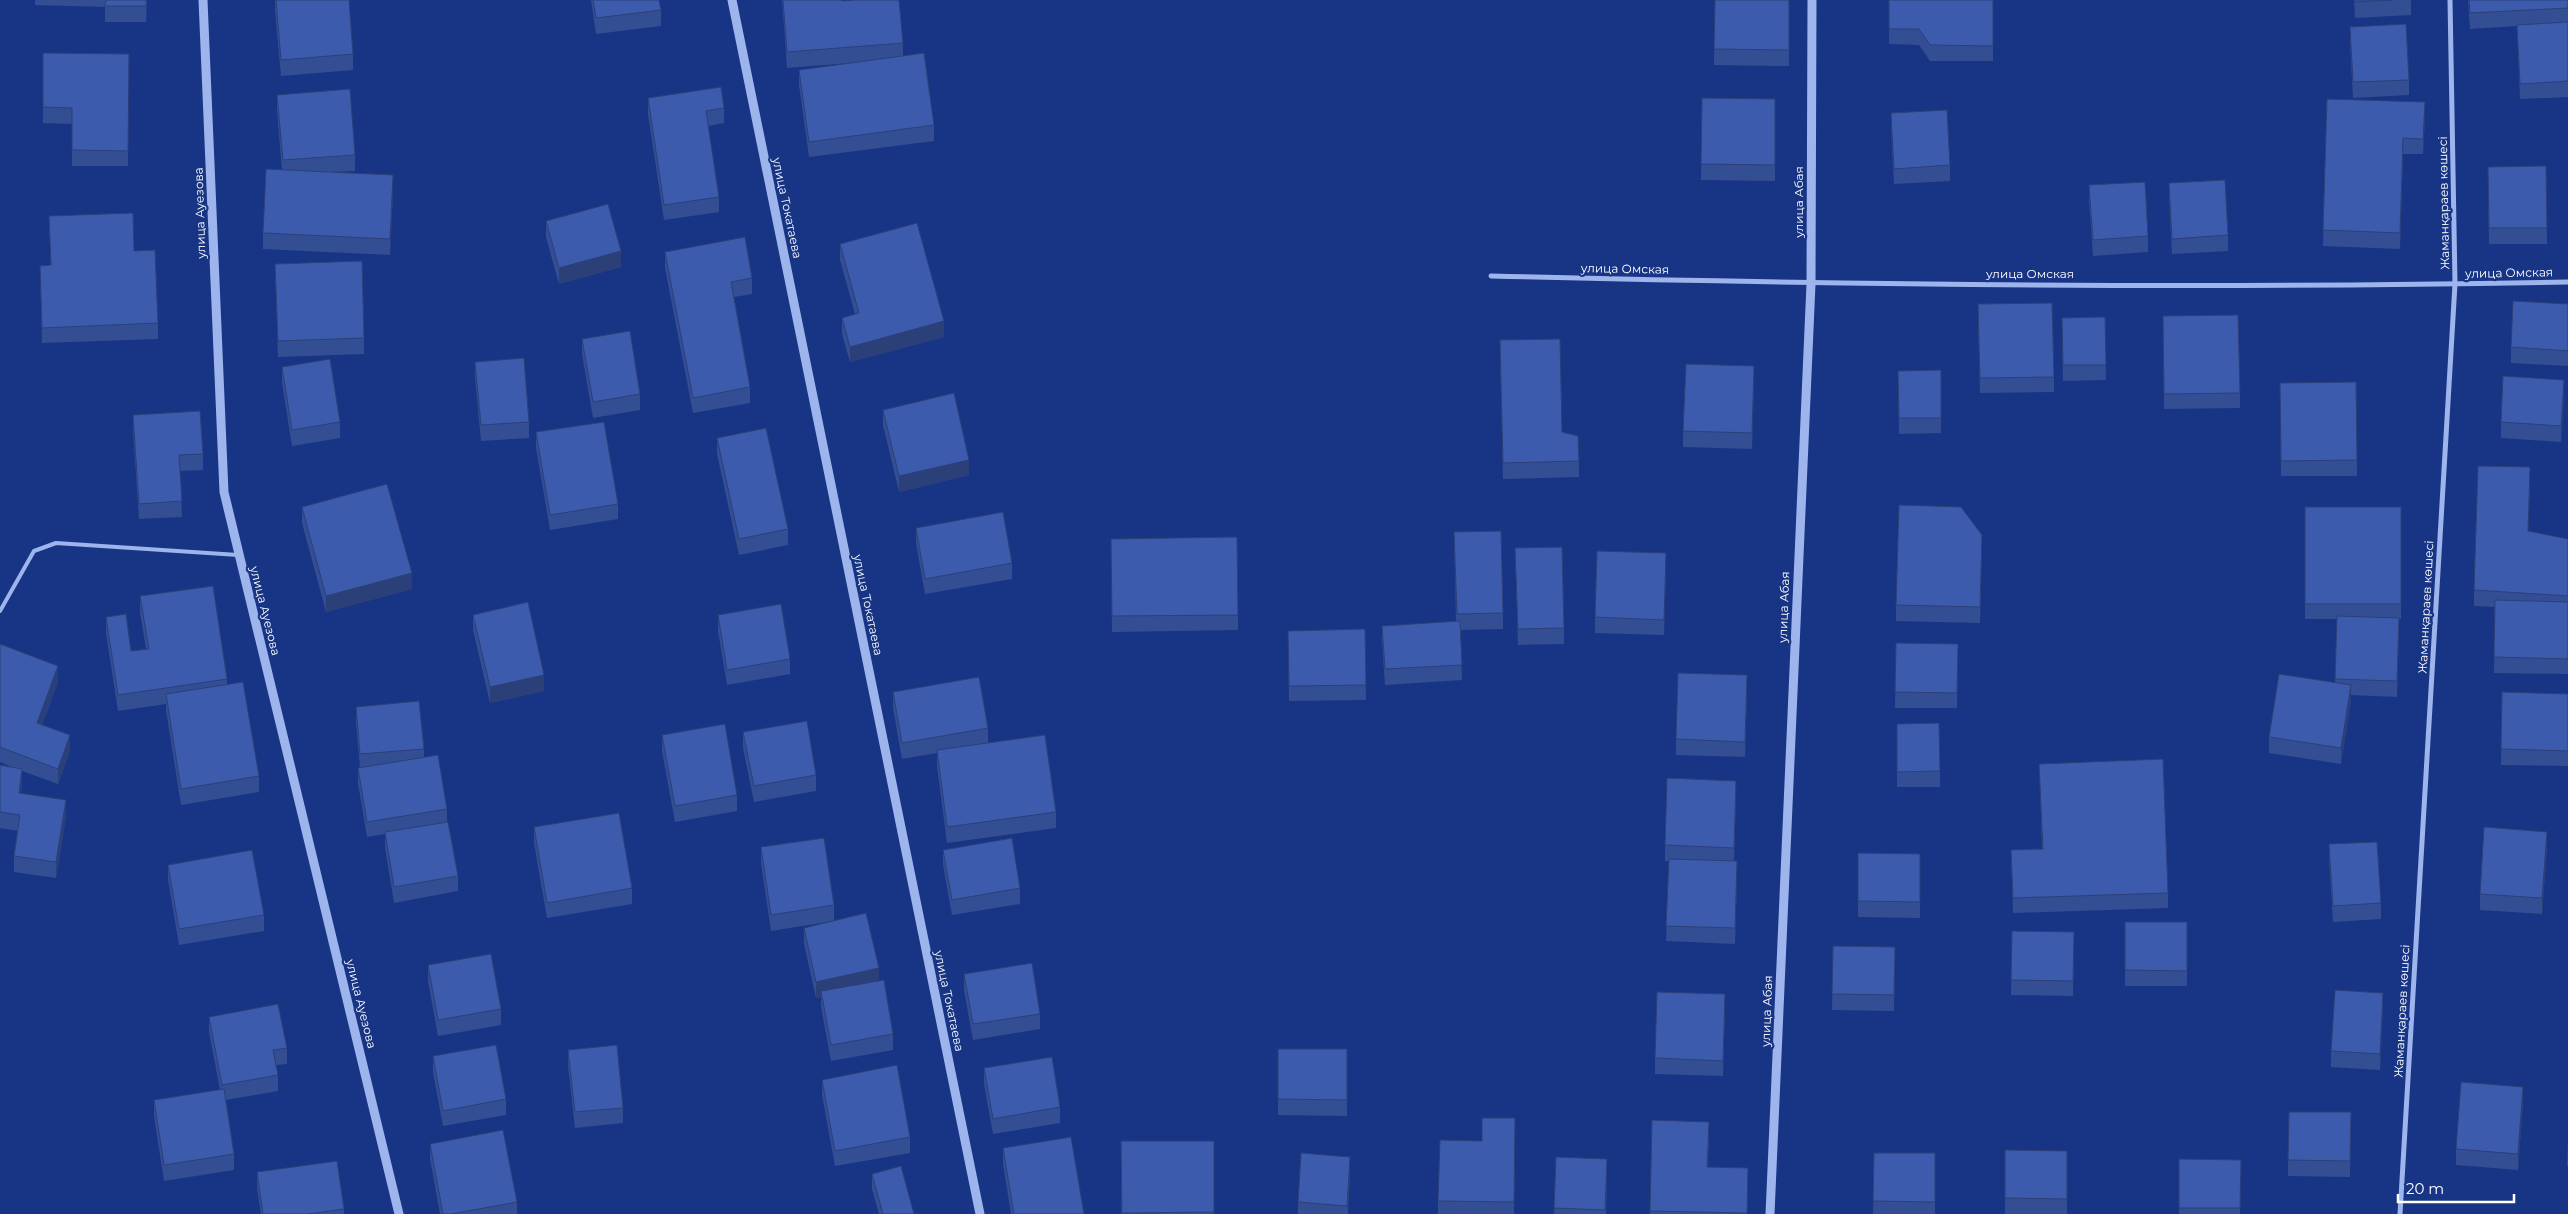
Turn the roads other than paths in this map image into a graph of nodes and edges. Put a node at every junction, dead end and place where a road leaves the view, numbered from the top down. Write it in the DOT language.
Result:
graph roads {
  1 [pos="203,0"];
  2 [pos="732,0"];
  3 [pos="1812,0"];
  4 [pos="2450,0"];
  5 [pos="1491,276"];
  6 [pos="2568,282"];
  7 [pos="1811,284"];
  8 [pos="2455,284"];
  9 [pos="238,555"];
  10 [pos="0,611"];
  11 [pos="399,1214"];
  12 [pos="980,1214"];
  13 [pos="1770,1214"];
  14 [pos="2400,1214"];
  1 -- 9 [label="street, улица Ауезова"];
  2 -- 12 [label="street, улица Токатаева"];
  3 -- 7 [label="street, улица Абая"];
  4 -- 8 [label="street, Жаманқараев көшесі"];
  5 -- 7 [label="street, улица Омская"];
  6 -- 8 [label="street, улица Омская"];
  7 -- 8 [label="street, улица Омская"];
  7 -- 13 [label="street, улица Абая"];
  8 -- 14 [label="street, Жаманқараев көшесі"];
  9 -- 10 [label="lane"];
  9 -- 11 [label="street, улица Ауезова"];
}
